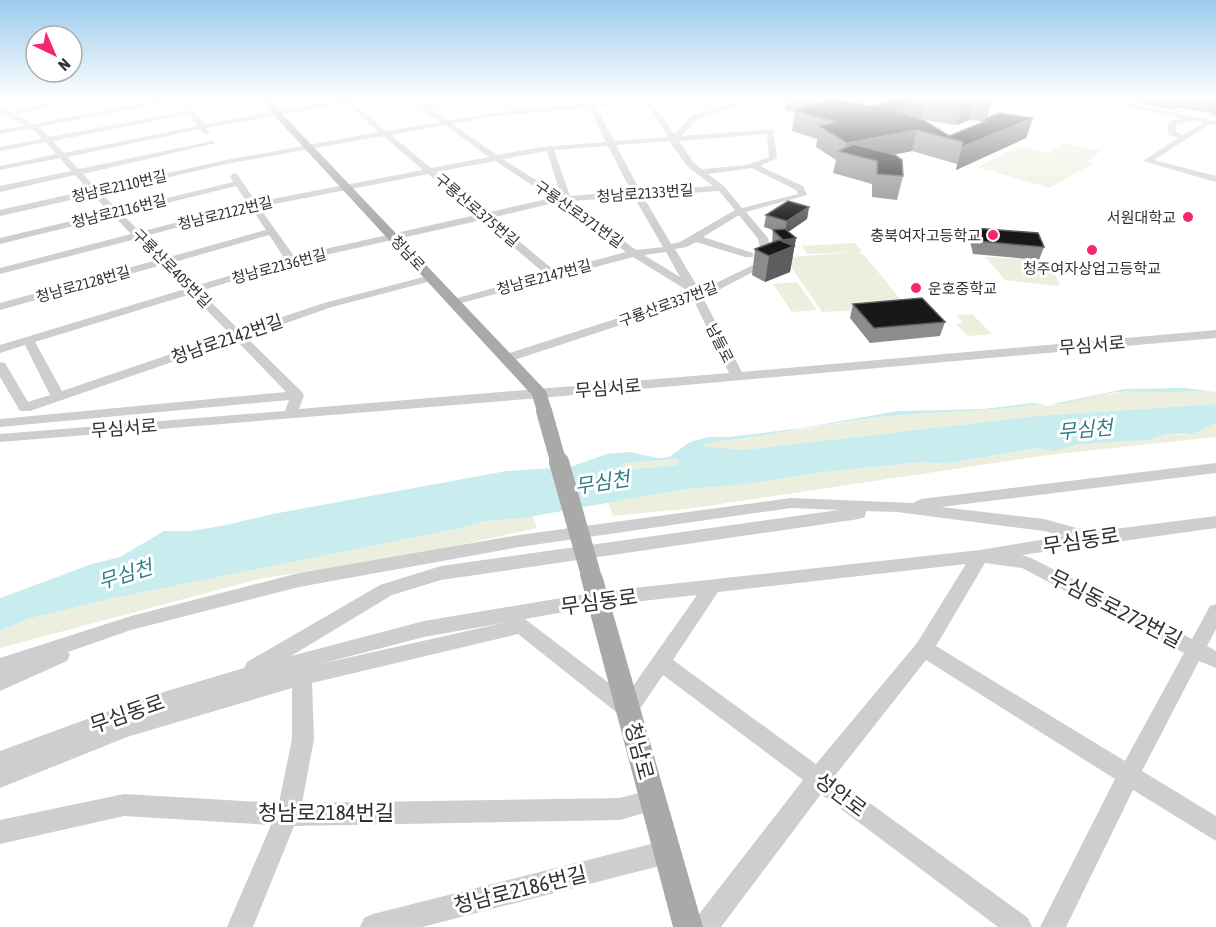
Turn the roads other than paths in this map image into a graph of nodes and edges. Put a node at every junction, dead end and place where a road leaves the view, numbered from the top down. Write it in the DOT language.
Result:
graph roads {
  1 [pos="36,142"];
  2 [pos="50,142"];
  3 [pos="126,142"];
  4 [pos="304,142"];
  5 [pos="337,142"];
  6 [pos="397,142"];
  7 [pos="474,142"];
  8 [pos="626,142"];
  9 [pos="674,142"];
  10 [pos="771,142"];
  11 [pos="1177,142"];
  12 [pos="212,143"];
  13 [pos="611,143"];
  14 [pos="308,147"];
  15 [pos="550,148"];
  16 [pos="0,149"];
  17 [pos="63,155"];
  18 [pos="496,158"];
  19 [pos="226,162"];
  20 [pos="752,165"];
  21 [pos="0,168"];
  22 [pos="429,171"];
  23 [pos="76,172"];
  24 [pos="701,172"];
  25 [pos="1216,179"];
  26 [pos="238,183"];
  27 [pos="346,187"];
  28 [pos="721,188"];
  29 [pos="0,189"];
  30 [pos="94,192"];
  31 [pos="637,194"];
  32 [pos="563,198"];
  33 [pos="254,205"];
  34 [pos="740,211"];
  35 [pos="115,212"];
  36 [pos="0,213"];
  37 [pos="485,217"];
  38 [pos="270,232"];
  39 [pos="140,235"];
  40 [pos="393,237"];
  41 [pos="694,238"];
  42 [pos="0,241"];
  43 [pos="668,248"];
  44 [pos="634,253"];
  45 [pos="749,255"];
  46 [pos="291,260"];
  47 [pos="165,261"];
  48 [pos="0,271"];
  49 [pos="552,274"];
  50 [pos="431,278"];
  51 [pos="194,290"];
  52 [pos="694,293"];
  53 [pos="454,302"];
  54 [pos="0,307"];
  55 [pos="1216,334"];
  56 [pos="238,335"];
  57 [pos="28,340"];
  58 [pos="0,349"];
  59 [pos="507,358"];
  60 [pos="1,371"];
  61 [pos="737,376"];
  62 [pos="297,394"];
  63 [pos="58,396"];
  64 [pos="542,403"];
  65 [pos="25,408"];
  66 [pos="291,414"];
  67 [pos="0,423"];
  68 [pos="15,423"];
  69 [pos="0,438"];
  70 [pos="1216,468"];
  71 [pos="897,507"];
  72 [pos="1216,522"];
  73 [pos="1091,538"];
  74 [pos="980,556"];
  75 [pos="713,586"];
  76 [pos="594,587"];
  77 [pos="1216,611"];
  78 [pos="514,621"];
  79 [pos="131,623"];
  80 [pos="924,649"];
  81 [pos="1194,649"];
  82 [pos="1216,660"];
  83 [pos="662,663"];
  84 [pos="0,666"];
  85 [pos="303,677"];
  86 [pos="237,678"];
  87 [pos="0,682"];
  88 [pos="628,710"];
  89 [pos="0,761"];
  90 [pos="1128,776"];
  91 [pos="0,778"];
  92 [pos="819,778"];
  93 [pos="653,800"];
  94 [pos="287,814"];
  95 [pos="1216,829"];
  96 [pos="0,832"];
  97 [pos="668,852"];
  98 [pos="388,925"];
  99 [pos="240,927"];
  100 [pos="688,927"];
  101 [pos="705,927"];
  102 [pos="1019,927"];
  103 [pos="1053,927"];
  1 -- 16 [label="street"];
  2 -- 17 [label="street, 구룡산로405번길"];
  3 -- 17 [label="street"];
  4 -- 14 [label="main road, 청남로"];
  5 -- 14 [label="street, 청남로2110번길"];
  6 -- 22 [label="street, 구룡산로375번길"];
  7 -- 18 [label="street, 구룡산로371번길"];
  8 -- 13 [label="street, 청남로2122번길"];
  9 -- 24 [label="street, 구룡산로337번길"];
  10 -- 20 [label="street"];
  11 -- 25 [label="street"];
  12 -- 19 [label="street"];
  12 -- 23 [label="street"];
  13 -- 15 [label="street, 청남로2122번길"];
  13 -- 31 [label="street, 남들로"];
  14 -- 19 [label="street, 청남로2110번길"];
  14 -- 27 [label="main road, 청남로"];
  15 -- 18 [label="street, 청남로2122번길"];
  15 -- 32 [label="street"];
  17 -- 21 [label="street"];
  17 -- 23 [label="street, 구룡산로405번길"];
  18 -- 22 [label="street, 청남로2122번길"];
  18 -- 32 [label="street, 구룡산로371번길"];
  19 -- 26 [label="street"];
  19 -- 30 [label="street, 청남로2110번길"];
  20 -- 24 [label="street"];
  20 -- 34 [label="street"];
  22 -- 27 [label="street, 청남로2122번길"];
  22 -- 37 [label="street, 구룡산로375번길"];
  23 -- 29 [label="street"];
  23 -- 30 [label="street, 구룡산로405번길"];
  24 -- 28 [label="street, 구룡산로337번길"];
  26 -- 33 [label="street"];
  26 -- 35 [label="street, 청남로2116번길"];
  27 -- 33 [label="street, 청남로2122번길"];
  27 -- 40 [label="main road, 청남로"];
  28 -- 31 [label="street, 청남로2133번길"];
  28 -- 34 [label="street, 구룡산로337번길"];
  30 -- 35 [label="street, 구룡산로405번길"];
  30 -- 36 [label="street, 청남로2110번길"];
  31 -- 32 [label="street, 청남로2133번길"];
  31 -- 43 [label="street, 남들로"];
  32 -- 37 [label="street, 청남로2133번길"];
  32 -- 44 [label="street, 구룡산로371번길"];
  33 -- 38 [label="street"];
  33 -- 39 [label="street, 청남로2122번길"];
  34 -- 41 [label="street"];
  34 -- 52 [label="street, 구룡산로337번길"];
  35 -- 39 [label="street, 구룡산로405번길"];
  35 -- 42 [label="street, 청남로2116번길"];
  37 -- 40 [label="street, 청남로2133번길"];
  37 -- 49 [label="street, 구룡산로375번길"];
  38 -- 46 [label="street"];
  38 -- 47 [label="street, 청남로2128번길"];
  39 -- 47 [label="street, 구룡산로405번길"];
  39 -- 48 [label="street, 청남로2122번길"];
  40 -- 46 [label="street, 청남로2136번길"];
  40 -- 50 [label="main road, 청남로"];
  41 -- 43 [label="street"];
  41 -- 45 [label="street"];
  43 -- 44 [label="street, 청남로2147번길"];
  43 -- 52 [label="street, 남들로"];
  44 -- 49 [label="street, 청남로2147번길"];
  44 -- 52 [label="street, 구룡산로371번길"];
  46 -- 51 [label="street, 청남로2136번길"];
  47 -- 51 [label="street, 구룡산로405번길"];
  47 -- 54 [label="street, 청남로2128번길"];
  49 -- 53 [label="street, 청남로2147번길"];
  50 -- 53 [label="main road, 청남로"];
  50 -- 56 [label="street, 청남로2142번길"];
  51 -- 56 [label="street, 구룡산로405번길"];
  51 -- 57 [label="street, 청남로2136번길"];
  52 -- 59 [label="street, 구룡산로337번길"];
  52 -- 61 [label="street, 남들로"];
  53 -- 59 [label="main road, 청남로"];
  55 -- 61 [label="street, 무심서로"];
  56 -- 62 [label="street, 구룡산로405번길"];
  56 -- 63 [label="street, 청남로2142번길"];
  57 -- 58 [label="street, 청남로2136번길"];
  57 -- 63 [label="street"];
  59 -- 64 [label="main road, 청남로"];
  60 -- 65 [label="street"];
  61 -- 64 [label="street, 무심서로"];
  62 -- 66 [label="street"];
  62 -- 68 [label="street"];
  63 -- 65 [label="street, 청남로2142번길"];
  64 -- 66 [label="street, 무심서로"];
  64 -- 76 [label="main road, 청남로, bridge"];
  65 -- 68 [label="street"];
  66 -- 69 [label="street, 무심서로"];
  67 -- 68 [label="street"];
  70 -- 71 [label="street"];
  71 -- 73 [label="street"];
  71 -- 79 [label="street"];
  71 -- 86 [label="street"];
  72 -- 73 [label="street, 무심동로"];
  73 -- 74 [label="street, 무심동로"];
  74 -- 75 [label="street, 무심동로"];
  74 -- 80 [label="street"];
  74 -- 81 [label="street, 무심동로272번길"];
  75 -- 76 [label="street, 무심동로"];
  75 -- 83 [label="street"];
  76 -- 78 [label="street, 무심동로"];
  76 -- 88 [label="main road, 청남로"];
  77 -- 81 [label="street"];
  78 -- 85 [label="street, 무심동로"];
  78 -- 86 [label="street, 무심동로"];
  78 -- 88 [label="street"];
  79 -- 84 [label="street"];
  79 -- 87 [label="street"];
  80 -- 90 [label="street"];
  80 -- 92 [label="street"];
  81 -- 82 [label="street, 무심동로272번길"];
  81 -- 90 [label="street"];
  83 -- 88 [label="street"];
  83 -- 92 [label="street, 성안로"];
  85 -- 91 [label="street, 무심동로"];
  85 -- 94 [label="street"];
  86 -- 89 [label="street, 무심동로"];
  88 -- 93 [label="main road, 청남로"];
  90 -- 95 [label="street"];
  90 -- 103 [label="street"];
  92 -- 101 [label="street"];
  92 -- 102 [label="street, 성안로"];
  93 -- 94 [label="street, 청남로2184번길"];
  93 -- 97 [label="main road, 청남로"];
  94 -- 96 [label="street, 청남로2184번길"];
  94 -- 99 [label="street"];
  97 -- 98 [label="street, 청남로2186번길"];
  97 -- 100 [label="main road, 청남로"];
}
